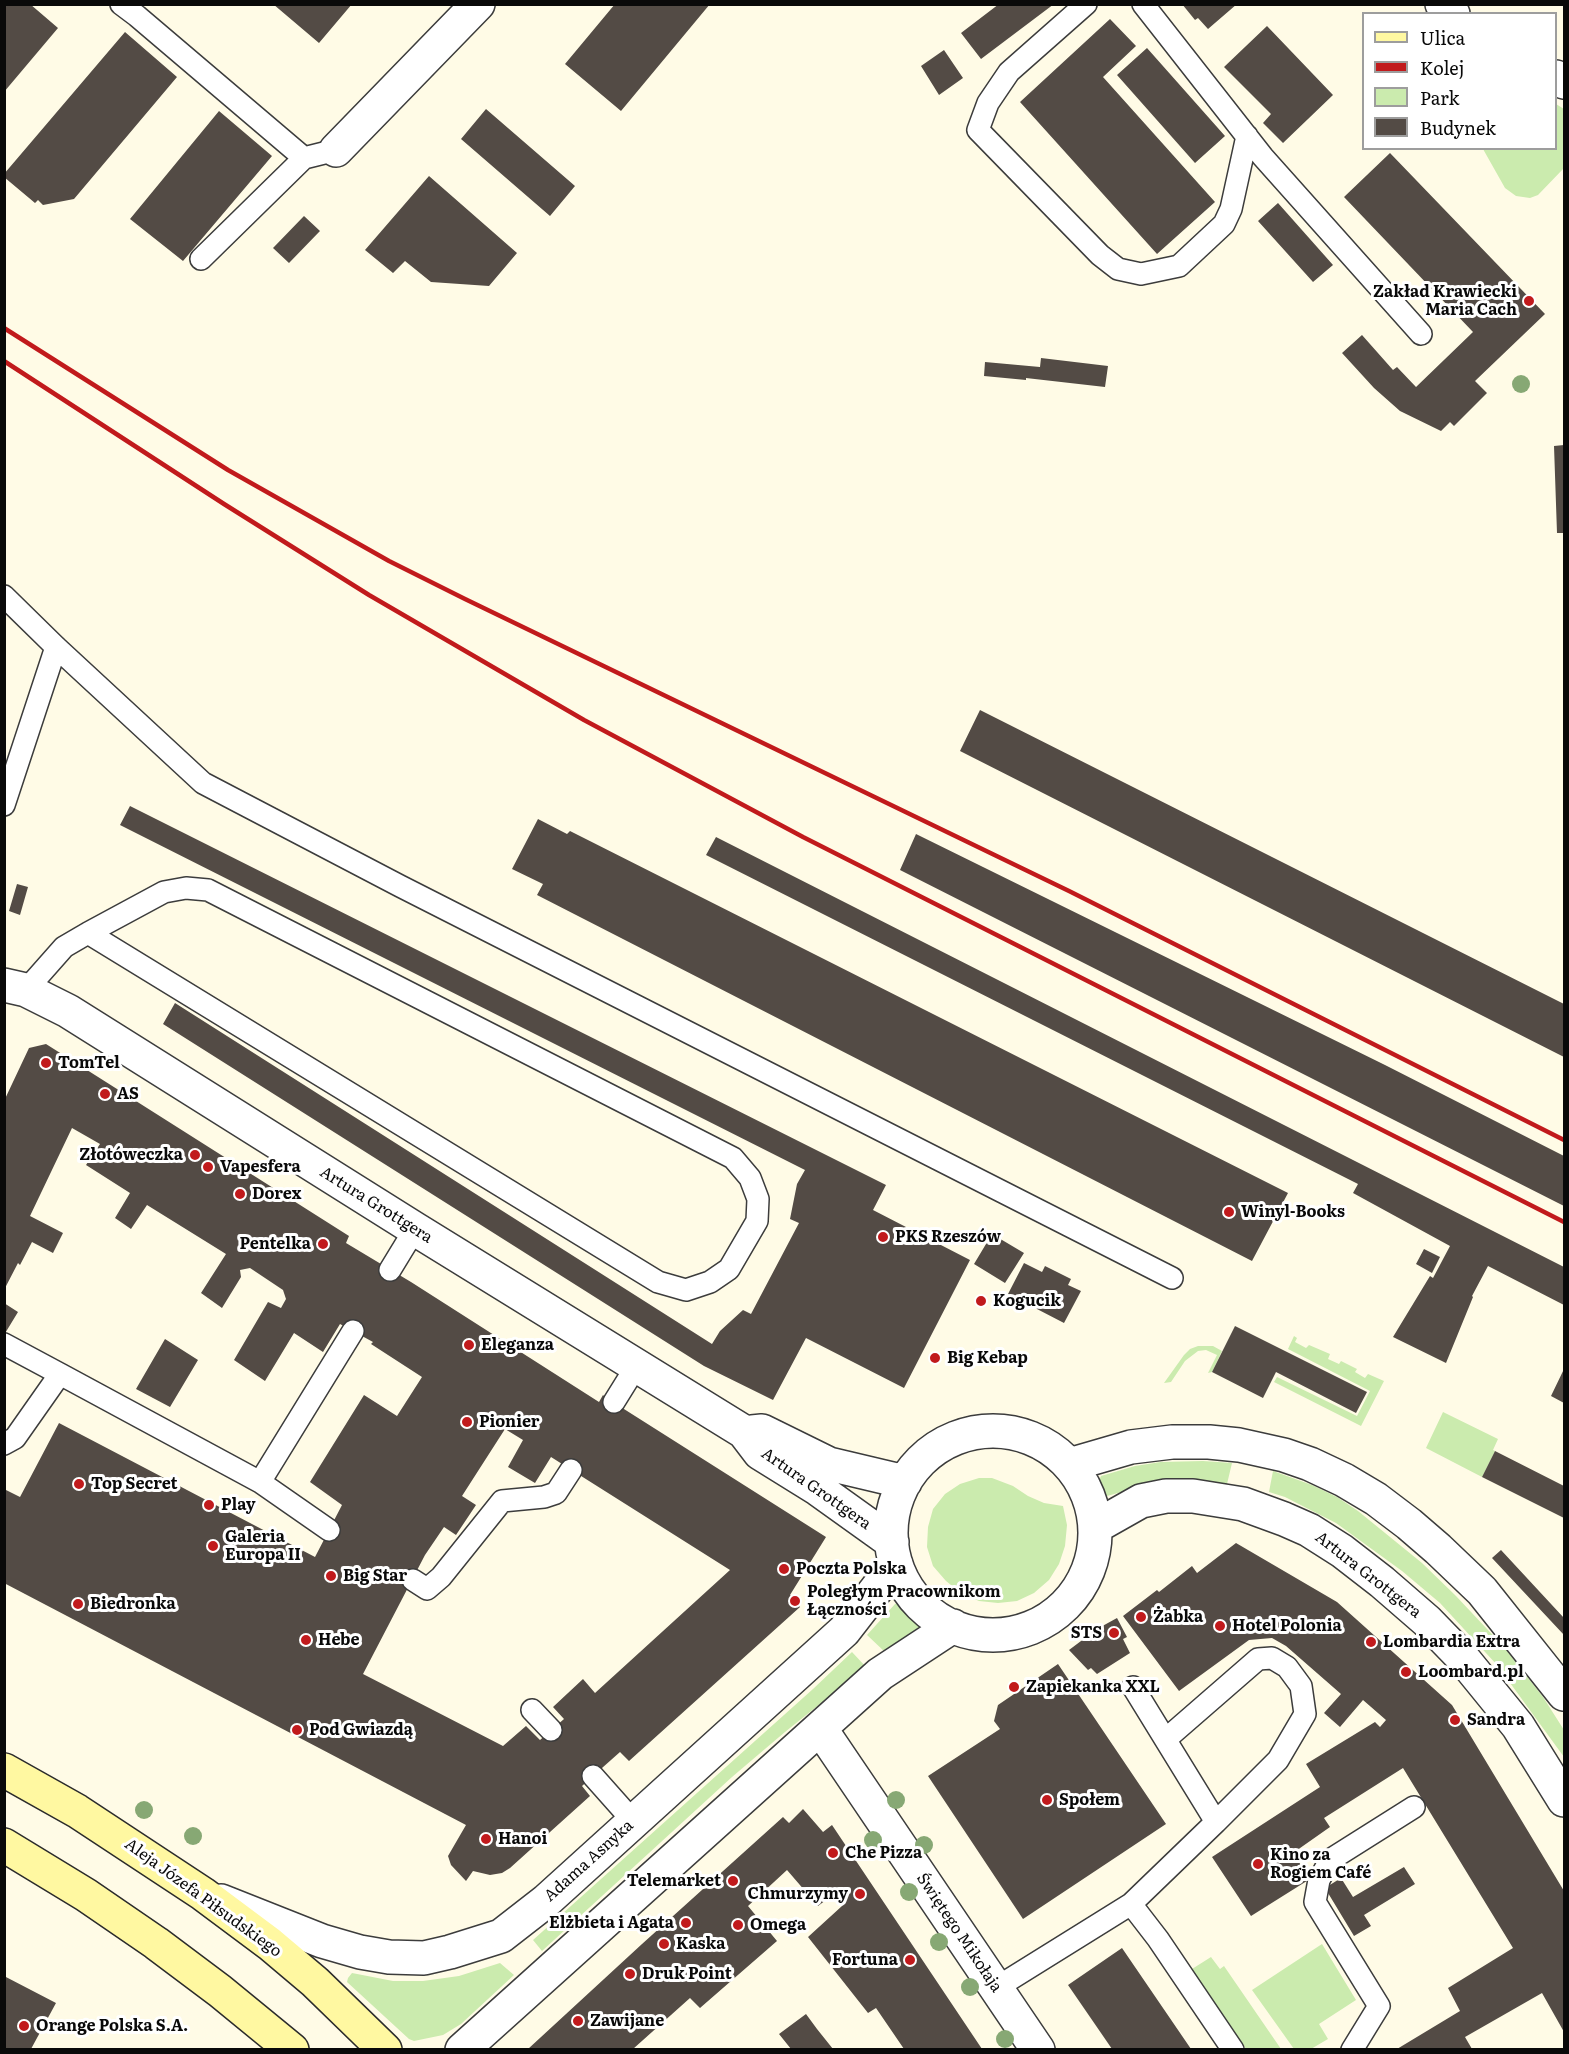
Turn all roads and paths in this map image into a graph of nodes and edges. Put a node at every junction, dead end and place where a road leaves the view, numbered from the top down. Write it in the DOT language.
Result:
graph roads {
  1 [pos="121,4"];
  2 [pos="478,4"];
  3 [pos="1086,4"];
  4 [pos="1143,4"];
  5 [pos="1246,136"];
  6 [pos="336,150"];
  7 [pos="304,158"];
  8 [pos="201,259"];
  9 [pos="1421,334"];
  10 [pos="4,596"];
  11 [pos="56,647"];
  12 [pos="4,805"];
  13 [pos="88,933"];
  14 [pos="15,988"];
  15 [pos="415,1229"];
  16 [pos="390,1270"];
  17 [pos="1172,1278"];
  18 [pos="353,1331"];
  19 [pos="4,1344"];
  20 [pos="637,1365"];
  21 [pos="60,1374"];
  22 [pos="614,1402"];
  23 [pos="744,1432"];
  24 [pos="4,1444"];
  25 [pos="1069,1464"];
  26 [pos="571,1470"];
  27 [pos="260,1482"];
  28 [pos="905,1482"];
  29 [pos="1095,1527"];
  30 [pos="329,1530"];
  31 [pos="894,1553"];
  32 [pos="412,1580"];
  33 [pos="953,1626"];
  34 [pos="1133,1686"];
  35 [pos="1564,1694"];
  36 [pos="532,1710"];
  37 [pos="820,1728"];
  38 [pos="551,1730"];
  39 [pos="1166,1739"];
  40 [pos="4,1770"];
  41 [pos="593,1776"];
  42 [pos="1564,1800"];
  43 [pos="1414,1807"];
  44 [pos="633,1821"];
  45 [pos="1216,1822"];
  46 [pos="4,1845"];
  47 [pos="203,1894"];
  48 [pos="1131,1904"];
  49 [pos="996,1988"];
  50 [pos="292,2049"];
  51 [pos="385,2049"];
  52 [pos="462,2049"];
  53 [pos="1038,2049"];
  54 [pos="1233,2049"];
  55 [pos="1352,2049"];
  1 -- 7 [label="lane"];
  2 -- 6 [label="street"];
  3 -- 5 [label="lane"];
  4 -- 5 [label="lane"];
  5 -- 9 [label="lane"];
  6 -- 7 [label="lane"];
  7 -- 8 [label="lane"];
  10 -- 11 [label="lane"];
  11 -- 12 [label="lane"];
  11 -- 17 [label="lane"];
  13 -- 13 [label="lane"];
  13 -- 14 [label="lane"];
  14 -- 15 [label="street, Artura Grottgera"];
  15 -- 16 [label="lane"];
  15 -- 20 [label="street, Artura Grottgera"];
  18 -- 27 [label="lane"];
  19 -- 21 [label="lane"];
  20 -- 22 [label="lane"];
  20 -- 23 [label="street, Artura Grottgera"];
  21 -- 24 [label="lane"];
  21 -- 27 [label="lane"];
  23 -- 28 [label="street, Artura Grottgera"];
  23 -- 31 [label="street, Artura Grottgera"];
  25 -- 28 [label="street"];
  25 -- 29 [label="street"];
  25 -- 35 [label="street"];
  26 -- 32 [label="lane"];
  27 -- 30 [label="lane"];
  28 -- 31 [label="street"];
  29 -- 33 [label="street"];
  29 -- 42 [label="street, Artura Grottgera"];
  31 -- 33 [label="street"];
  31 -- 44 [label="street, Adama Asnyka"];
  33 -- 37 [label="street"];
  34 -- 39 [label="lane"];
  36 -- 38 [label="lane"];
  37 -- 49 [label="street, Świętego Mikołaja"];
  37 -- 52 [label="street"];
  39 -- 45 [label="lane"];
  39 -- 45 [label="lane"];
  40 -- 47 [label="main road, Aleja Józefa Piłsudskiego"];
  41 -- 44 [label="lane"];
  43 -- 55 [label="lane"];
  44 -- 47 [label="street, Adama Asnyka"];
  45 -- 48 [label="lane"];
  46 -- 50 [label="main road"];
  47 -- 51 [label="main road, Aleja Józefa Piłsudskiego"];
  48 -- 49 [label="lane"];
  48 -- 54 [label="lane"];
  49 -- 53 [label="street, Świętego Mikołaja"];
}
